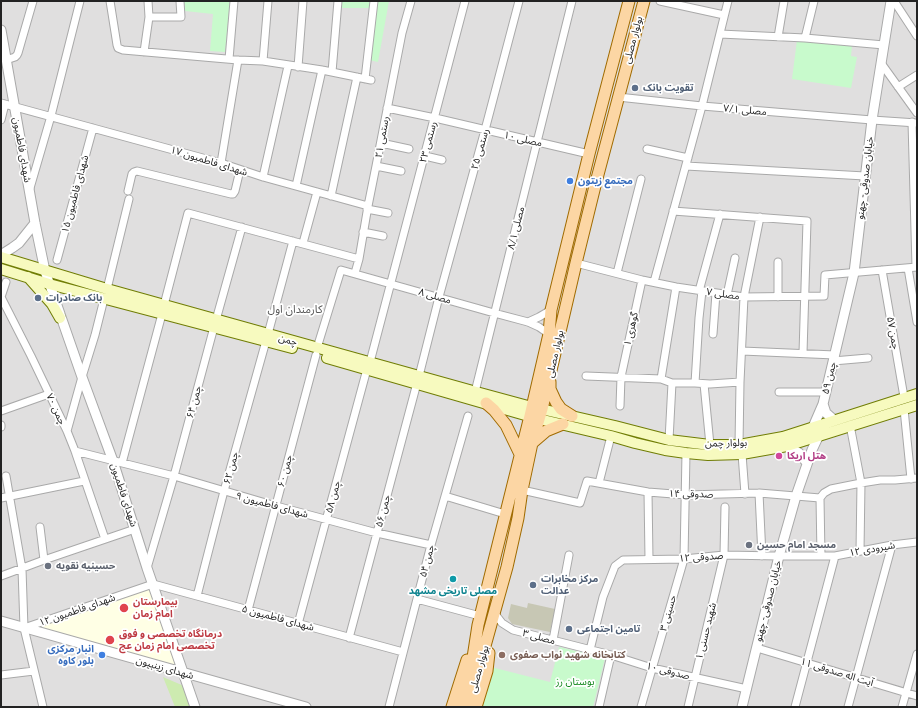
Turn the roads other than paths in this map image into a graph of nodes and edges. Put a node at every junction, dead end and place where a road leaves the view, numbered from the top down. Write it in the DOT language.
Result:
graph roads {
  1 [pos="33,1"];
  2 [pos="80,1"];
  3 [pos="110,1"];
  4 [pos="148,1"];
  5 [pos="180,1"];
  6 [pos="234,1"];
  7 [pos="268,1"];
  8 [pos="303,1"];
  9 [pos="338,1"];
  10 [pos="374,1"];
  11 [pos="411,1"];
  12 [pos="465,1"];
  13 [pos="519,1"];
  14 [pos="572,1"];
  15 [pos="629,1"];
  16 [pos="644,1"];
  17 [pos="660,1"];
  18 [pos="728,1"];
  19 [pos="784,1"];
  20 [pos="814,1"];
  21 [pos="893,1"];
  22 [pos="724,15"];
  23 [pos="149,17"];
  24 [pos="1,30"];
  25 [pos="720,34"];
  26 [pos="917,36"];
  27 [pos="778,37"];
  28 [pos="805,38"];
  29 [pos="884,45"];
  30 [pos="144,52"];
  31 [pos="229,59"];
  32 [pos="6,60"];
  33 [pos="238,60"];
  34 [pos="263,61"];
  35 [pos="881,63"];
  36 [pos="288,66"];
  37 [pos="298,67"];
  38 [pos="322,70"];
  39 [pos="332,72"];
  40 [pos="917,75"];
  41 [pos="357,77"];
  42 [pos="898,87"];
  43 [pos="618,97"];
  44 [pos="3,104"];
  45 [pos="14,106"];
  46 [pos="702,106"];
  47 [pos="387,108"];
  48 [pos="917,113"];
  49 [pos="51,116"];
  50 [pos="435,118"];
  51 [pos="1,120"];
  52 [pos="872,120"];
  53 [pos="914,123"];
  54 [pos="93,128"];
  55 [pos="486,130"];
  56 [pos="537,142"];
  57 [pos="381,143"];
  58 [pos="409,149"];
  59 [pos="647,149"];
  60 [pos="589,154"];
  61 [pos="425,156"];
  62 [pos="442,160"];
  63 [pos="687,162"];
  64 [pos="221,163"];
  65 [pos="376,166"];
  66 [pos="240,170"];
  67 [pos="400,171"];
  68 [pos="865,176"];
  69 [pos="263,177"];
  70 [pos="641,179"];
  71 [pos="296,186"];
  72 [pos="29,190"];
  73 [pos="128,190"];
  74 [pos="317,192"];
  75 [pos="331,196"];
  76 [pos="129,199"];
  77 [pos="367,207"];
  78 [pos="673,211"];
  79 [pos="388,213"];
  80 [pos="720,214"];
  81 [pos="760,217"];
  82 [pos="34,223"];
  83 [pos="242,227"];
  84 [pos="363,232"];
  85 [pos="570,234"];
  86 [pos="383,236"];
  87 [pos="582,237"];
  88 [pos="294,241"];
  89 [pos="303,243"];
  90 [pos="1,256"];
  91 [pos="735,258"];
  92 [pos="359,259"];
  93 [pos="58,260"];
  94 [pos="778,262"];
  95 [pos="576,263"];
  96 [pos="917,267"];
  97 [pos="908,268"];
  98 [pos="1,269"];
  99 [pos="341,270"];
  100 [pos="882,270"];
  101 [pos="45,271"];
  102 [pos="617,273"];
  103 [pos="854,273"];
  104 [pos="355,274"];
  105 [pos="28,277"];
  106 [pos="642,280"];
  107 [pos="6,282"];
  108 [pos="654,282"];
  109 [pos="49,284"];
  110 [pos="390,284"];
  111 [pos="676,287"];
  112 [pos="700,291"];
  113 [pos="716,293"];
  114 [pos="106,294"];
  115 [pos="727,295"];
  116 [pos="805,296"];
  117 [pos="1,297"];
  118 [pos="439,297"];
  119 [pos="778,297"];
  120 [pos="744,298"];
  121 [pos="163,309"];
  122 [pos="552,310"];
  123 [pos="494,313"];
  124 [pos="60,318"];
  125 [pos="528,322"];
  126 [pos="917,322"];
  127 [pos="215,324"];
  128 [pos="549,334"];
  129 [pos="713,334"];
  130 [pos="267,337"];
  131 [pos="742,351"];
  132 [pos="317,352"];
  133 [pos="803,353"];
  134 [pos="834,358"];
  135 [pos="868,358"];
  136 [pos="368,366"];
  137 [pos="586,376"];
  138 [pos="82,377"];
  139 [pos="549,377"];
  140 [pos="620,378"];
  141 [pos="661,379"];
  142 [pos="696,379"];
  143 [pos="418,380"];
  144 [pos="740,382"];
  145 [pos="672,383"];
  146 [pos="704,387"];
  147 [pos="475,392"];
  148 [pos="779,392"];
  149 [pos="825,392"];
  150 [pos="49,394"];
  151 [pos="917,394"];
  152 [pos="904,397"];
  153 [pos="486,403"];
  154 [pos="823,404"];
  155 [pos="917,405"];
  156 [pos="620,406"];
  157 [pos="904,409"];
  158 [pos="1,411"];
  159 [pos="536,413"];
  160 [pos="468,416"];
  161 [pos="572,416"];
  162 [pos="834,420"];
  163 [pos="562,424"];
  164 [pos="850,425"];
  165 [pos="66,431"];
  166 [pos="816,431"];
  167 [pos="638,432"];
  168 [pos="611,436"];
  169 [pos="669,440"];
  170 [pos="532,443"];
  171 [pos="635,443"];
  172 [pos="710,445"];
  173 [pos="787,446"];
  174 [pos="740,449"];
  175 [pos="75,451"];
  176 [pos="686,453"];
  177 [pos="520,454"];
  178 [pos="118,462"];
  179 [pos="807,463"];
  180 [pos="6,476"];
  181 [pos="174,476"];
  182 [pos="914,479"];
  183 [pos="84,481"];
  184 [pos="600,483"];
  185 [pos="861,483"];
  186 [pos="522,490"];
  187 [pos="224,491"];
  188 [pos="648,492"];
  189 [pos="759,493"];
  190 [pos="745,494"];
  191 [pos="686,495"];
  192 [pos="10,496"];
  193 [pos="445,496"];
  194 [pos="796,496"];
  195 [pos="1,498"];
  196 [pos="820,498"];
  197 [pos="276,506"];
  198 [pos="725,507"];
  199 [pos="505,514"];
  200 [pos="518,518"];
  201 [pos="327,520"];
  202 [pos="40,527"];
  203 [pos="135,530"];
  204 [pos="377,533"];
  205 [pos="105,539"];
  206 [pos="917,542"];
  207 [pos="431,545"];
  208 [pos="892,545"];
  209 [pos="860,551"];
  210 [pos="569,555"];
  211 [pos="724,555"];
  212 [pos="762,556"];
  213 [pos="779,556"];
  214 [pos="821,556"];
  215 [pos="835,556"];
  216 [pos="649,559"];
  217 [pos="684,559"];
  218 [pos="44,560"];
  219 [pos="147,568"];
  220 [pos="22,569"];
  221 [pos="1,576"];
  222 [pos="153,584"];
  223 [pos="197,596"];
  224 [pos="417,599"];
  225 [pos="248,610"];
  226 [pos="495,614"];
  227 [pos="479,621"];
  228 [pos="1,622"];
  229 [pos="298,624"];
  230 [pos="24,628"];
  231 [pos="491,628"];
  232 [pos="349,638"];
  233 [pos="553,640"];
  234 [pos="757,648"];
  235 [pos="590,650"];
  236 [pos="403,652"];
  237 [pos="917,654"];
  238 [pos="611,656"];
  239 [pos="807,663"];
  240 [pos="652,668"];
  241 [pos="34,671"];
  242 [pos="184,673"];
  243 [pos="1,675"];
  244 [pos="695,677"];
  245 [pos="856,678"];
  246 [pos="747,689"];
  247 [pos="906,693"];
  248 [pos="917,696"];
  249 [pos="43,707"];
  250 [pos="195,707"];
  251 [pos="306,707"];
  252 [pos="389,707"];
  253 [pos="452,707"];
  254 [pos="460,707"];
  255 [pos="468,707"];
  256 [pos="476,707"];
  257 [pos="599,707"];
  258 [pos="641,707"];
  259 [pos="688,707"];
  260 [pos="742,707"];
  261 [pos="795,707"];
  262 [pos="848,707"];
  263 [pos="902,707"];
  1 -- 32 [label="street"];
  2 -- 49 [label="street"];
  3 -- 30 [label="street"];
  4 -- 23 [label="street"];
  5 -- 23 [label="street"];
  6 -- 31 [label="street"];
  7 -- 34 [label="street"];
  8 -- 37 [label="street"];
  9 -- 39 [label="street"];
  10 -- 41 [label="street"];
  11 -- 47 [label="street, رستمی ۲۱"];
  12 -- 50 [label="street, رستمی ۲۳"];
  13 -- 55 [label="street, رستمی ۲۵"];
  14 -- 56 [label="street, مصلی ۸/۱"];
  15 -- 60 [label="main road, بولوار مصلی"];
  16 -- 43 [label="main road, بولوار مصلی"];
  17 -- 22 [label="street"];
  18 -- 22 [label="street"];
  19 -- 27 [label="street"];
  20 -- 28 [label="street"];
  21 -- 26 [label="street"];
  21 -- 29 [label="street, خیابان صدوقی- چهنو"];
  22 -- 25 [label="street"];
  23 -- 30 [label="street"];
  24 -- 32 [label="street, شهدای فاطمیون"];
  25 -- 27 [label="street"];
  25 -- 46 [label="street"];
  27 -- 28 [label="street"];
  28 -- 29 [label="street"];
  29 -- 35 [label="street, خیابان صدوقی- چهنو"];
  30 -- 31 [label="street"];
  31 -- 33 [label="street"];
  32 -- 45 [label="street, شهدای فاطمیون"];
  33 -- 34 [label="street"];
  33 -- 64 [label="street"];
  34 -- 36 [label="street"];
  35 -- 42 [label="street"];
  35 -- 52 [label="street, خیابان صدوقی- چهنو"];
  36 -- 37 [label="street"];
  36 -- 69 [label="street"];
  37 -- 38 [label="street"];
  38 -- 39 [label="street"];
  38 -- 71 [label="street"];
  39 -- 41 [label="street"];
  40 -- 42 [label="street"];
  41 -- 75 [label="street"];
  42 -- 48 [label="street"];
  43 -- 46 [label="street, مصلی ۷/۱"];
  43 -- 87 [label="main road, بولوار مصلی"];
  44 -- 45 [label="street, شهدای فاطمیون ۱۷"];
  44 -- 51 [label="street"];
  45 -- 49 [label="street, شهدای فاطمیون ۱۷"];
  45 -- 72 [label="street, شهدای فاطمیون"];
  46 -- 52 [label="street, مصلی ۷/۱"];
  46 -- 63 [label="street"];
  47 -- 50 [label="street, مصلی ۱۰"];
  47 -- 57 [label="street, رستمی ۲۱"];
  49 -- 54 [label="street, شهدای فاطمیون ۱۷"];
  49 -- 72 [label="street"];
  50 -- 55 [label="street, مصلی ۱۰"];
  50 -- 61 [label="street, رستمی ۲۳"];
  52 -- 53 [label="street, مصلی ۷/۱"];
  52 -- 68 [label="street, خیابان صدوقی- چهنو"];
  53 -- 96 [label="street"];
  54 -- 64 [label="street, شهدای فاطمیون ۱۷"];
  54 -- 93 [label="street, شهدای فاطمیون ۱۵"];
  55 -- 56 [label="street, مصلی ۱۰"];
  55 -- 118 [label="street, رستمی ۲۵"];
  56 -- 60 [label="street, مصلی ۱۰"];
  56 -- 123 [label="street, مصلی ۸/۱"];
  57 -- 58 [label="street"];
  57 -- 65 [label="street, رستمی ۲۱"];
  59 -- 63 [label="street"];
  60 -- 85 [label="main road, بولوار مصلی"];
  61 -- 62 [label="street"];
  61 -- 110 [label="street, رستمی ۲۳"];
  63 -- 68 [label="street"];
  63 -- 78 [label="street"];
  64 -- 66 [label="street, شهدای فاطمیون ۱۷"];
  65 -- 67 [label="street"];
  65 -- 77 [label="street, رستمی ۲۱"];
  66 -- 69 [label="street, شهدای فاطمیون ۱۷"];
  66 -- 73 [label="street"];
  68 -- 103 [label="street, خیابان صدوقی- چهنو"];
  69 -- 71 [label="street, شهدای فاطمیون ۱۷"];
  70 -- 102 [label="street"];
  71 -- 74 [label="street, شهدای فاطمیون ۱۷"];
  72 -- 82 [label="street, شهدای فاطمیون"];
  74 -- 75 [label="street, شهدای فاطمیون ۱۷"];
  74 -- 89 [label="street"];
  75 -- 77 [label="street, شهدای فاطمیون ۱۷"];
  76 -- 114 [label="street"];
  77 -- 79 [label="street, شهدای فاطمیون ۱۷"];
  77 -- 84 [label="street, رستمی ۲۱"];
  78 -- 80 [label="street"];
  78 -- 108 [label="street"];
  80 -- 81 [label="street"];
  80 -- 112 [label="street"];
  81 -- 116 [label="street"];
  81 -- 120 [label="street"];
  82 -- 90 [label="street"];
  82 -- 101 [label="street, شهدای فاطمیون"];
  83 -- 88 [label="street"];
  83 -- 121 [label="street"];
  83 -- 127 [label="street, چمن ۶۴"];
  84 -- 86 [label="street"];
  84 -- 92 [label="street, رستمی ۲۱"];
  85 -- 87 [label="main road"];
  85 -- 122 [label="main road, بولوار مصلی"];
  87 -- 95 [label="main road, بولوار مصلی"];
  88 -- 89 [label="street"];
  88 -- 130 [label="street, چمن ۶۲"];
  89 -- 92 [label="street"];
  90 -- 101 [label="main road, چمن"];
  91 -- 115 [label="street"];
  92 -- 104 [label="street, رستمی ۲۱"];
  94 -- 119 [label="street"];
  95 -- 102 [label="street, مصلی ۷"];
  95 -- 139 [label="main road, بولوار مصلی"];
  96 -- 97 [label="street"];
  97 -- 100 [label="street"];
  97 -- 126 [label="street"];
  98 -- 105 [label="main road, چمن"];
  99 -- 104 [label="street, مصلی ۸"];
  99 -- 132 [label="street, چمن ۶۰"];
  100 -- 103 [label="street"];
  100 -- 152 [label="street, چمن ۵۷"];
  101 -- 109 [label="street, شهدای فاطمیون"];
  101 -- 114 [label="main road, چمن"];
  102 -- 106 [label="street, مصلی ۷"];
  103 -- 116 [label="street, مصلی ۷"];
  103 -- 134 [label="street, خیابان صدوقی- چهنو"];
  104 -- 110 [label="street, مصلی ۸"];
  105 -- 109 [label="main road, چمن"];
  105 -- 124 [label="main road"];
  106 -- 108 [label="street, مصلی ۷"];
  106 -- 140 [label="street, گوهری ۱"];
  107 -- 117 [label="street, چمن ۷۰"];
  108 -- 111 [label="street, مصلی ۷"];
  109 -- 114 [label="main road, چمن"];
  109 -- 124 [label="street, شهدای فاطمیون"];
  110 -- 118 [label="street, مصلی ۸"];
  110 -- 136 [label="street, رستمی ۲۳"];
  111 -- 112 [label="street, مصلی ۷"];
  111 -- 141 [label="street"];
  112 -- 113 [label="street, مصلی ۷"];
  112 -- 142 [label="street"];
  113 -- 115 [label="street, مصلی ۷"];
  113 -- 129 [label="street"];
  114 -- 121 [label="main road, چمن"];
  114 -- 138 [label="street"];
  115 -- 120 [label="street, مصلی ۷"];
  116 -- 119 [label="street, مصلی ۷"];
  116 -- 133 [label="street"];
  117 -- 150 [label="street, چمن ۷۰"];
  118 -- 123 [label="street, مصلی ۸"];
  118 -- 143 [label="street, رستمی ۲۵"];
  119 -- 120 [label="street, مصلی ۷"];
  120 -- 131 [label="street"];
  121 -- 127 [label="main road, چمن"];
  121 -- 178 [label="street"];
  122 -- 125 [label="street"];
  122 -- 128 [label="main road, بولوار مصلی"];
  123 -- 125 [label="street, مصلی ۸"];
  123 -- 147 [label="street, مصلی ۸/۱"];
  124 -- 138 [label="street, شهدای فاطمیون"];
  125 -- 128 [label="street, مصلی ۸"];
  127 -- 130 [label="main road, چمن"];
  127 -- 181 [label="street, چمن ۶۴"];
  128 -- 159 [label="main road, بولوار مصلی"];
  130 -- 132 [label="main road, چمن"];
  130 -- 187 [label="street, چمن ۶۲"];
  131 -- 133 [label="street"];
  131 -- 144 [label="street"];
  132 -- 136 [label="main road, چمن"];
  132 -- 197 [label="street, چمن ۶۰"];
  133 -- 134 [label="street"];
  134 -- 135 [label="street"];
  134 -- 149 [label="street, چمن ۵۹"];
  136 -- 143 [label="main road, چمن"];
  136 -- 201 [label="street, چمن ۵۸"];
  137 -- 140 [label="street"];
  138 -- 165 [label="street"];
  138 -- 178 [label="street, شهدای فاطمیون"];
  139 -- 159 [label="main road, بولوار مصلی"];
  139 -- 161 [label="main road"];
  140 -- 141 [label="street"];
  140 -- 156 [label="street, گوهری ۱"];
  141 -- 145 [label="street"];
  142 -- 145 [label="street"];
  142 -- 146 [label="street"];
  143 -- 147 [label="main road, چمن"];
  143 -- 153 [label="main road, چمن"];
  143 -- 204 [label="street, چمن ۵۶"];
  144 -- 146 [label="street"];
  144 -- 174 [label="street"];
  145 -- 169 [label="street"];
  146 -- 172 [label="street"];
  147 -- 159 [label="main road, چمن"];
  148 -- 149 [label="street"];
  149 -- 154 [label="street, چمن ۵۹"];
  150 -- 158 [label="street"];
  150 -- 165 [label="street, چمن ۷۰"];
  151 -- 152 [label="main road, بولوار چمن"];
  152 -- 162 [label="main road, بولوار چمن"];
  153 -- 159 [label="main road, چمن"];
  153 -- 177 [label="main road"];
  154 -- 162 [label="street, چمن ۵۹"];
  154 -- 166 [label="street, خیابان صدوقی- چهنو"];
  155 -- 157 [label="main road, بولوار چمن"];
  157 -- 164 [label="main road, بولوار چمن"];
  157 -- 182 [label="street"];
  159 -- 161 [label="main road, بولوار چمن"];
  159 -- 163 [label="main road, بولوار چمن"];
  159 -- 170 [label="main road, بولوار مصلی"];
  159 -- 177 [label="main road, بولوار مصلی"];
  160 -- 193 [label="street, چمن ۵۴"];
  161 -- 167 [label="main road, بولوار چمن"];
  162 -- 166 [label="main road, بولوار چمن"];
  163 -- 168 [label="main road, بولوار چمن"];
  163 -- 170 [label="main road"];
  164 -- 166 [label="main road, بولوار چمن"];
  164 -- 185 [label="street"];
  165 -- 175 [label="street, چمن ۷۰"];
  166 -- 173 [label="main road, بولوار چمن"];
  166 -- 174 [label="main road, بولوار چمن"];
  166 -- 179 [label="street, خیابان صدوقی- چهنو"];
  167 -- 169 [label="main road, بولوار چمن"];
  167 -- 171 [label="main road"];
  168 -- 171 [label="main road, بولوار چمن"];
  168 -- 184 [label="street"];
  169 -- 172 [label="main road, بولوار چمن"];
  170 -- 186 [label="main road, بولوار مصلی"];
  171 -- 176 [label="main road, بولوار چمن"];
  172 -- 174 [label="main road, بولوار چمن"];
  173 -- 174 [label="main road, بولوار چمن"];
  173 -- 179 [label="street"];
  174 -- 176 [label="main road, بولوار چمن"];
  174 -- 190 [label="street"];
  175 -- 178 [label="street, شهدای فاطمیون ۹"];
  175 -- 183 [label="street, چمن ۷۰"];
  176 -- 191 [label="street, حسینی ۳"];
  177 -- 199 [label="main road, بولوار مصلی"];
  178 -- 181 [label="street, شهدای فاطمیون ۹"];
  178 -- 203 [label="street, شهدای فاطمیون"];
  179 -- 194 [label="street, خیابان صدوقی- چهنو"];
  180 -- 192 [label="street"];
  181 -- 187 [label="street, شهدای فاطمیون ۹"];
  181 -- 219 [label="street, چمن ۶۴"];
  182 -- 185 [label="street"];
  183 -- 192 [label="street"];
  183 -- 205 [label="street, چمن ۷۰"];
  184 -- 186 [label="street, صدوقی ۱۴"];
  184 -- 188 [label="street, صدوقی ۱۴"];
  185 -- 196 [label="street"];
  185 -- 209 [label="street"];
  186 -- 200 [label="main road, بولوار مصلی"];
  187 -- 197 [label="street, شهدای فاطمیون ۹"];
  187 -- 223 [label="street, چمن ۶۲"];
  188 -- 191 [label="street, صدوقی ۱۴"];
  188 -- 216 [label="street"];
  189 -- 190 [label="street, صدوقی ۱۴"];
  189 -- 194 [label="street, صدوقی ۱۴"];
  189 -- 212 [label="street"];
  190 -- 191 [label="street, صدوقی ۱۴"];
  191 -- 217 [label="street, حسینی ۳"];
  192 -- 195 [label="street"];
  192 -- 220 [label="street"];
  193 -- 199 [label="street"];
  193 -- 207 [label="street, چمن ۵۴"];
  194 -- 196 [label="street, صدوقی ۱۴"];
  194 -- 213 [label="street, خیابان صدوقی- چهنو"];
  196 -- 214 [label="street"];
  197 -- 201 [label="street, شهدای فاطمیون ۹"];
  197 -- 225 [label="street, چمن ۶۰"];
  198 -- 211 [label="street, شهید حسنی ۱"];
  199 -- 200 [label="main road"];
  199 -- 227 [label="main road, بولوار مصلی"];
  200 -- 226 [label="main road, بولوار مصلی"];
  201 -- 204 [label="street, شهدای فاطمیون ۹"];
  201 -- 229 [label="street, چمن ۵۸"];
  202 -- 218 [label="street"];
  203 -- 205 [label="street"];
  203 -- 219 [label="street, شهدای فاطمیون"];
  204 -- 207 [label="street, شهدای فاطمیون ۹"];
  204 -- 232 [label="street, چمن ۵۶"];
  205 -- 218 [label="street"];
  206 -- 208 [label="street, شیرودی ۱۲"];
  207 -- 224 [label="street, چمن ۵۴"];
  208 -- 209 [label="street, شیرودی ۱۲"];
  208 -- 245 [label="street"];
  209 -- 215 [label="street, شیرودی ۱۲"];
  210 -- 233 [label="street"];
  211 -- 212 [label="street, صدوقی ۱۲"];
  211 -- 217 [label="street, صدوقی ۱۲"];
  211 -- 244 [label="street, شهید حسنی ۱"];
  212 -- 213 [label="street, صدوقی ۱۲"];
  213 -- 214 [label="street, شیرودی ۱۲"];
  213 -- 234 [label="street, خیابان صدوقی- چهنو"];
  214 -- 215 [label="street, شیرودی ۱۲"];
  215 -- 239 [label="street"];
  216 -- 217 [label="street, صدوقی ۱۲"];
  216 -- 235 [label="street, صدوقی ۱۲"];
  217 -- 240 [label="street, حسینی ۳"];
  218 -- 220 [label="street"];
  219 -- 222 [label="street, شهدای فاطمیون"];
  220 -- 221 [label="street"];
  220 -- 230 [label="street"];
  222 -- 223 [label="street, شهدای فاطمیون ۵"];
  222 -- 230 [label="street, شهدای فاطمیون ۱۲"];
  222 -- 242 [label="street, شهدای فاطمیون"];
  223 -- 225 [label="street, شهدای فاطمیون ۵"];
  224 -- 227 [label="street"];
  224 -- 236 [label="street, چمن ۵۴"];
  225 -- 229 [label="street, شهدای فاطمیون ۵"];
  226 -- 231 [label="main road, بولوار مصلی"];
  226 -- 233 [label="street, مصلی ۳"];
  227 -- 253 [label="main road"];
  227 -- 254 [label="main road, بولوار مصلی"];
  228 -- 230 [label="street, شهدای زینبیون"];
  229 -- 232 [label="street, شهدای فاطمیون ۵"];
  230 -- 241 [label="street"];
  230 -- 242 [label="street, شهدای زینبیون"];
  231 -- 255 [label="main road, بولوار مصلی"];
  231 -- 256 [label="main road"];
  232 -- 236 [label="street, شهدای فاطمیون ۵"];
  233 -- 235 [label="street, مصلی ۳"];
  234 -- 239 [label="street, آیت اله صدوقی ‍۱۱"];
  234 -- 246 [label="street, خیابان صدوقی- چهنو"];
  235 -- 238 [label="street, صدوقی ۱۰"];
  236 -- 252 [label="street, چمن ۵۴"];
  237 -- 247 [label="street"];
  238 -- 240 [label="street, صدوقی ۱۰"];
  238 -- 257 [label="street"];
  239 -- 245 [label="street, آیت اله صدوقی ‍۱۱"];
  239 -- 261 [label="street"];
  240 -- 244 [label="street, صدوقی ۱۰"];
  240 -- 258 [label="street, حسینی ۳"];
  241 -- 243 [label="street"];
  241 -- 249 [label="street"];
  242 -- 250 [label="street, شهدای فاطمیون"];
  242 -- 251 [label="street, شهدای زینبیون"];
  244 -- 246 [label="street, صدوقی ۱۰"];
  244 -- 259 [label="street, شهید حسنی ۱"];
  245 -- 247 [label="street, آیت اله صدوقی ‍۱۱"];
  245 -- 262 [label="street"];
  246 -- 260 [label="street, خیابان صدوقی- چهنو"];
  247 -- 248 [label="street, آیت اله صدوقی ‍۱۱"];
  247 -- 263 [label="street"];
}
